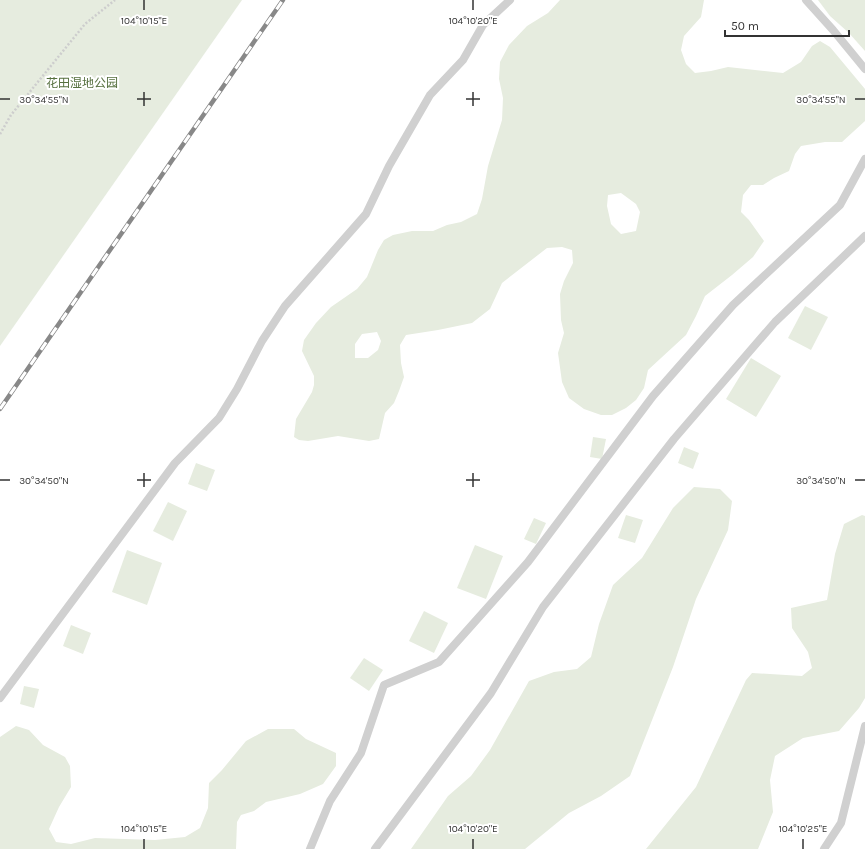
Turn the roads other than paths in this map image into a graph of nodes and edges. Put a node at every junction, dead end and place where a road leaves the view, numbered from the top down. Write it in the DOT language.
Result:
graph roads {
  1 [pos="510,0"];
  2 [pos="806,0"];
  3 [pos="865,69"];
  4 [pos="865,159"];
  5 [pos="865,236"];
  6 [pos="0,698"];
  7 [pos="865,726"];
  8 [pos="310,849"];
  9 [pos="375,849"];
  10 [pos="824,849"];
  1 -- 6 [label="lane"];
  2 -- 3 [label="lane"];
  4 -- 8 [label="lane"];
  5 -- 9 [label="lane"];
  7 -- 10 [label="lane"];
}
